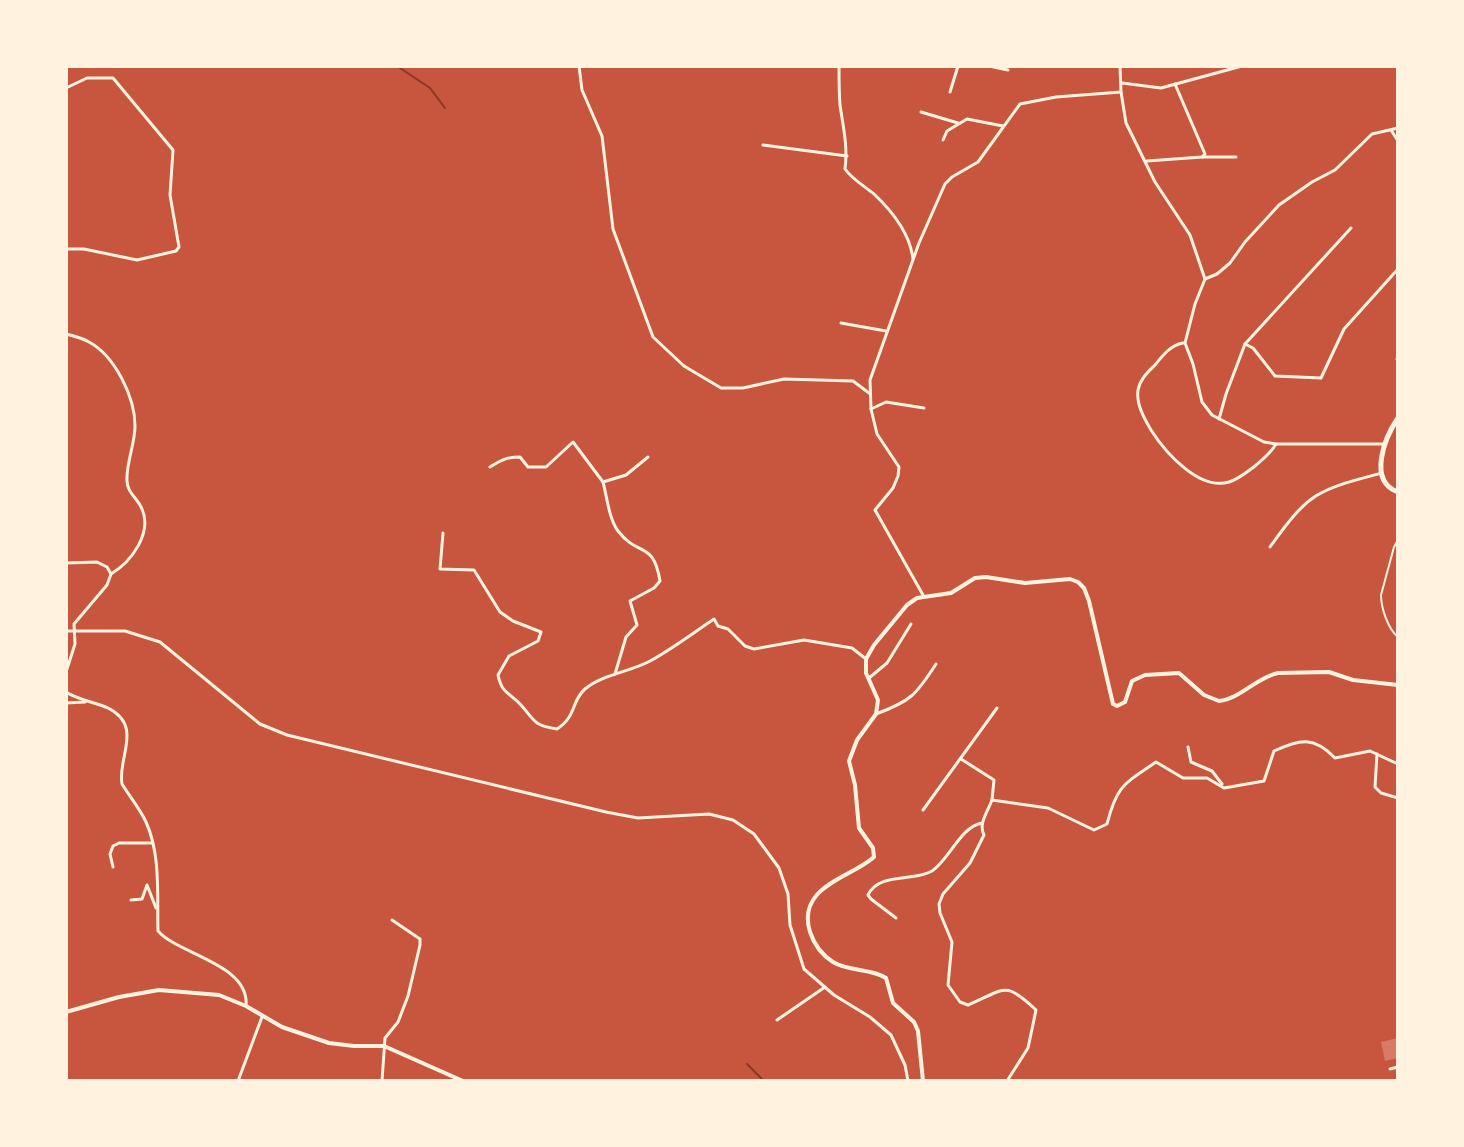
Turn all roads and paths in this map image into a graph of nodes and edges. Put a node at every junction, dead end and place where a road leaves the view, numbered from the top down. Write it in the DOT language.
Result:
graph roads {
  1 [pos="579,66"];
  2 [pos="839,66"];
  3 [pos="958,66"];
  4 [pos="989,66"];
  5 [pos="1120,66"];
  6 [pos="1242,66"];
  7 [pos="1008,70"];
  8 [pos="1122,83"];
  9 [pos="1175,84"];
  10 [pos="66,88"];
  11 [pos="950,92"];
  12 [pos="1121,92"];
  13 [pos="921,112"];
  14 [pos="958,123"];
  15 [pos="1003,126"];
  16 [pos="1398,128"];
  17 [pos="1391,130"];
  18 [pos="943,140"];
  19 [pos="1398,141"];
  20 [pos="763,145"];
  21 [pos="847,156"];
  22 [pos="1202,157"];
  23 [pos="1236,157"];
  24 [pos="1146,161"];
  25 [pos="1351,228"];
  26 [pos="66,249"];
  27 [pos="913,262"];
  28 [pos="1398,269"];
  29 [pos="1205,279"];
  30 [pos="841,323"];
  31 [pos="886,331"];
  32 [pos="66,334"];
  33 [pos="1185,343"];
  34 [pos="1245,344"];
  35 [pos="869,393"];
  36 [pos="924,408"];
  37 [pos="871,409"];
  38 [pos="1398,418"];
  39 [pos="1219,421"];
  40 [pos="1276,444"];
  41 [pos="1383,444"];
  42 [pos="648,457"];
  43 [pos="490,467"];
  44 [pos="1382,473"];
  45 [pos="603,482"];
  46 [pos="1398,492"];
  47 [pos="443,533"];
  48 [pos="1398,540"];
  49 [pos="1270,547"];
  50 [pos="66,563"];
  51 [pos="111,574"];
  52 [pos="925,599"];
  53 [pos="911,624"];
  54 [pos="66,631"];
  55 [pos="75,631"];
  56 [pos="1398,637"];
  57 [pos="866,659"];
  58 [pos="936,664"];
  59 [pos="66,672"];
  60 [pos="614,674"];
  61 [pos="869,678"];
  62 [pos="1398,685"];
  63 [pos="66,692"];
  64 [pos="89,702"];
  65 [pos="66,703"];
  66 [pos="997,708"];
  67 [pos="876,714"];
  68 [pos="1188,747"];
  69 [pos="1377,754"];
  70 [pos="961,759"];
  71 [pos="1398,764"];
  72 [pos="1224,788"];
  73 [pos="1398,798"];
  74 [pos="992,800"];
  75 [pos="923,810"];
  76 [pos="982,823"];
  77 [pos="152,843"];
  78 [pos="113,867"];
  79 [pos="131,900"];
  80 [pos="157,911"];
  81 [pos="896,918"];
  82 [pos="392,920"];
  83 [pos="825,987"];
  84 [pos="246,1006"];
  85 [pos="66,1012"];
  86 [pos="262,1017"];
  87 [pos="777,1020"];
  88 [pos="384,1046"];
  89 [pos="1398,1067"];
  90 [pos="1390,1069"];
  91 [pos="238,1081"];
  92 [pos="382,1081"];
  93 [pos="463,1081"];
  94 [pos="908,1081"];
  95 [pos="923,1081"];
  96 [pos="1007,1081"];
  1 -- 35 [label="street"];
  2 -- 21 [label="street"];
  3 -- 11 [label="street"];
  4 -- 7 [label="street"];
  5 -- 8 [label="street"];
  6 -- 9 [label="street"];
  8 -- 9 [label="street"];
  8 -- 12 [label="street"];
  9 -- 22 [label="street"];
  10 -- 26 [label="street"];
  12 -- 15 [label="street"];
  12 -- 24 [label="street"];
  13 -- 14 [label="street"];
  14 -- 15 [label="street"];
  14 -- 18 [label="street"];
  15 -- 27 [label="street"];
  16 -- 17 [label="street"];
  17 -- 19 [label="street"];
  17 -- 29 [label="street"];
  20 -- 21 [label="street"];
  21 -- 27 [label="street"];
  22 -- 23 [label="street"];
  22 -- 24 [label="street"];
  24 -- 29 [label="street"];
  25 -- 34 [label="street"];
  27 -- 31 [label="street"];
  28 -- 34 [label="street"];
  29 -- 33 [label="street"];
  30 -- 31 [label="street"];
  31 -- 35 [label="street"];
  32 -- 51 [label="street"];
  33 -- 39 [label="street"];
  33 -- 40 [label="street"];
  34 -- 39 [label="street"];
  35 -- 37 [label="street"];
  36 -- 37 [label="street"];
  37 -- 52 [label="street"];
  38 -- 41 [label="main road"];
  39 -- 40 [label="street"];
  40 -- 41 [label="street"];
  41 -- 44 [label="main road"];
  42 -- 45 [label="street"];
  43 -- 45 [label="street"];
  44 -- 46 [label="main road"];
  44 -- 49 [label="street"];
  45 -- 60 [label="street"];
  47 -- 60 [label="street"];
  48 -- 56 [label="lane"];
  50 -- 51 [label="street"];
  51 -- 55 [label="street"];
  52 -- 57 [label="street"];
  52 -- 62 [label="street"];
  53 -- 61 [label="street"];
  54 -- 55 [label="street"];
  55 -- 59 [label="street"];
  55 -- 83 [label="street"];
  57 -- 60 [label="street"];
  57 -- 61 [label="street"];
  58 -- 67 [label="street"];
  61 -- 67 [label="street"];
  63 -- 64 [label="street"];
  64 -- 65 [label="street"];
  64 -- 77 [label="street"];
  66 -- 70 [label="street"];
  67 -- 95 [label="street"];
  68 -- 72 [label="street"];
  69 -- 71 [label="street"];
  69 -- 72 [label="street"];
  69 -- 73 [label="street"];
  70 -- 74 [label="street"];
  70 -- 75 [label="street"];
  72 -- 74 [label="street"];
  74 -- 76 [label="street"];
  76 -- 81 [label="street"];
  76 -- 96 [label="street"];
  77 -- 78 [label="street"];
  77 -- 80 [label="street"];
  79 -- 80 [label="street"];
  80 -- 84 [label="street"];
  82 -- 88 [label="street"];
  83 -- 87 [label="street"];
  83 -- 94 [label="street"];
  84 -- 85 [label="street"];
  84 -- 86 [label="street"];
  86 -- 88 [label="street"];
  86 -- 91 [label="street"];
  88 -- 92 [label="street"];
  88 -- 93 [label="street"];
  89 -- 90 [label="street"];
}
